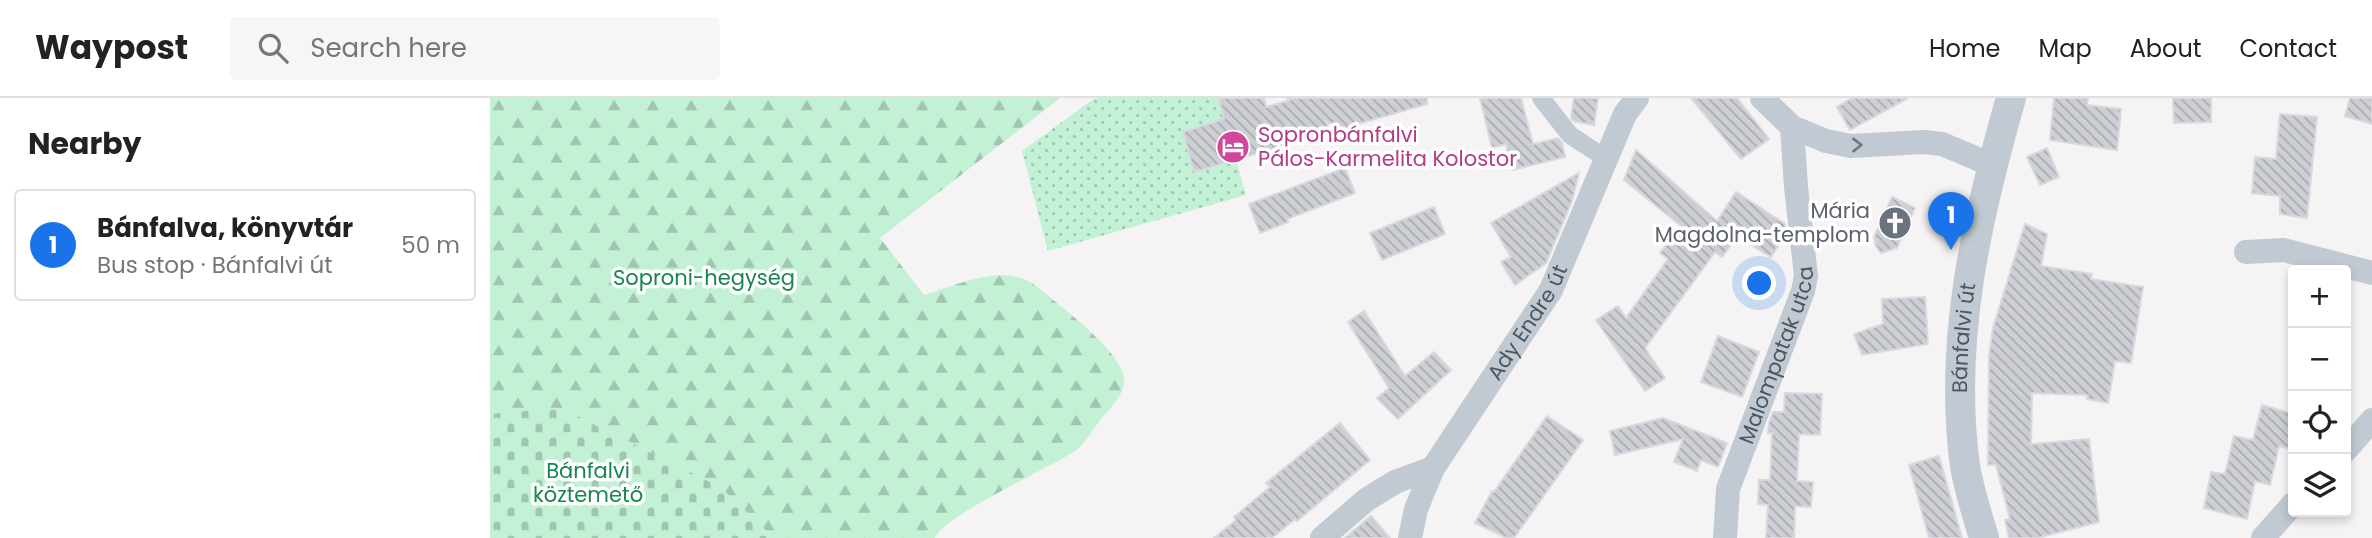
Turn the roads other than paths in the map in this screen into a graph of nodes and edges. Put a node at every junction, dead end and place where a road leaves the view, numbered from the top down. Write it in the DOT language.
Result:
graph roads {
  1 [pos="1541,98"];
  2 [pos="1637,98"];
  3 [pos="1762,98"];
  4 [pos="2011,98"];
  5 [pos="1793,127"];
  6 [pos="1605,158"];
  7 [pos="1992,165"];
  8 [pos="2246,252"];
  9 [pos="2372,273"];
  10 [pos="2372,420"];
  11 [pos="2351,444"];
  12 [pos="1433,468"];
  13 [pos="2288,510"];
  14 [pos="1322,538"];
  15 [pos="1409,538"];
  16 [pos="1725,538"];
  17 [pos="1984,538"];
  18 [pos="2263,538"];
  1 -- 6 [label="street"];
  2 -- 6 [label="street, Ady Endre út"];
  3 -- 5 [label="street"];
  4 -- 7 [label="street, Bánfalvi út"];
  5 -- 7 [label="street, one-way"];
  5 -- 16 [label="street, Malompatak utca"];
  6 -- 12 [label="street, Ady Endre út"];
  7 -- 17 [label="street, Bánfalvi út"];
  8 -- 9 [label="street"];
  10 -- 11 [label="street"];
  12 -- 14 [label="street"];
  12 -- 15 [label="street, Ady Endre út"];
  13 -- 18 [label="street"];
}
